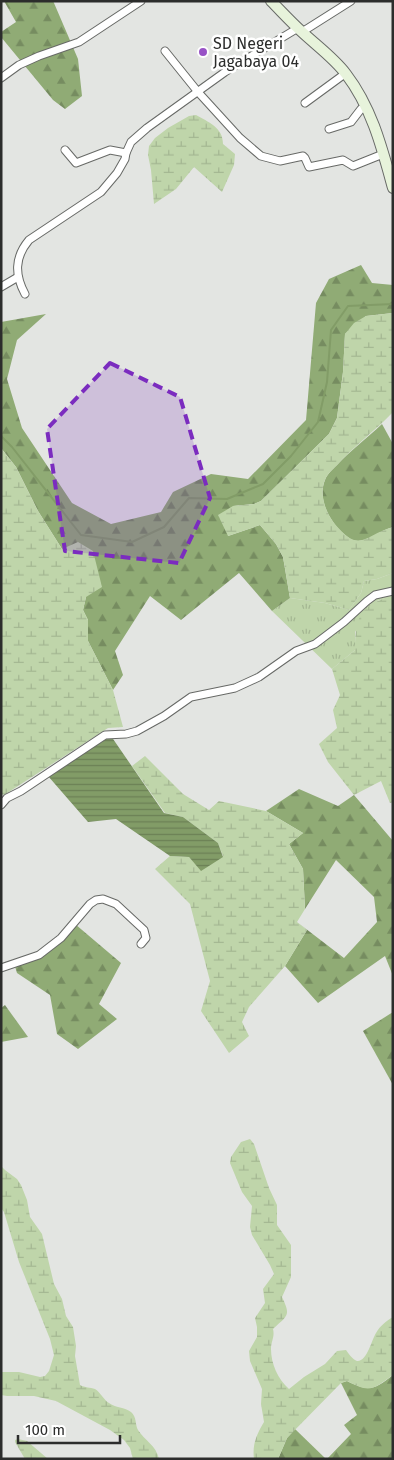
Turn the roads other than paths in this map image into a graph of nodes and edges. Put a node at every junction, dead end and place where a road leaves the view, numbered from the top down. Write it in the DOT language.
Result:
graph roads {
  1 [pos="141,1"];
  2 [pos="271,1"];
  3 [pos="351,1"];
  4 [pos="300,30"];
  5 [pos="165,51"];
  6 [pos="346,74"];
  7 [pos="1,78"];
  8 [pos="198,92"];
  9 [pos="305,103"];
  10 [pos="366,106"];
  11 [pos="330,130"];
  12 [pos="65,150"];
  13 [pos="126,153"];
  14 [pos="383,154"];
  15 [pos="393,188"];
  16 [pos="18,277"];
  17 [pos="1,287"];
  18 [pos="25,294"];
  19 [pos="393,591"];
  20 [pos="1,805"];
  21 [pos="141,944"];
  22 [pos="1,968"];
  1 -- 7 [label="street"];
  2 -- 4 [label="street"];
  3 -- 4 [label="street"];
  4 -- 6 [label="street"];
  4 -- 8 [label="street"];
  5 -- 8 [label="street"];
  6 -- 9 [label="street"];
  6 -- 10 [label="street"];
  8 -- 13 [label="street"];
  8 -- 14 [label="street"];
  10 -- 11 [label="street"];
  10 -- 14 [label="street"];
  12 -- 13 [label="street"];
  13 -- 16 [label="street"];
  14 -- 15 [label="street"];
  16 -- 17 [label="street"];
  16 -- 18 [label="street"];
  19 -- 20 [label="street"];
  21 -- 22 [label="street"];
}
